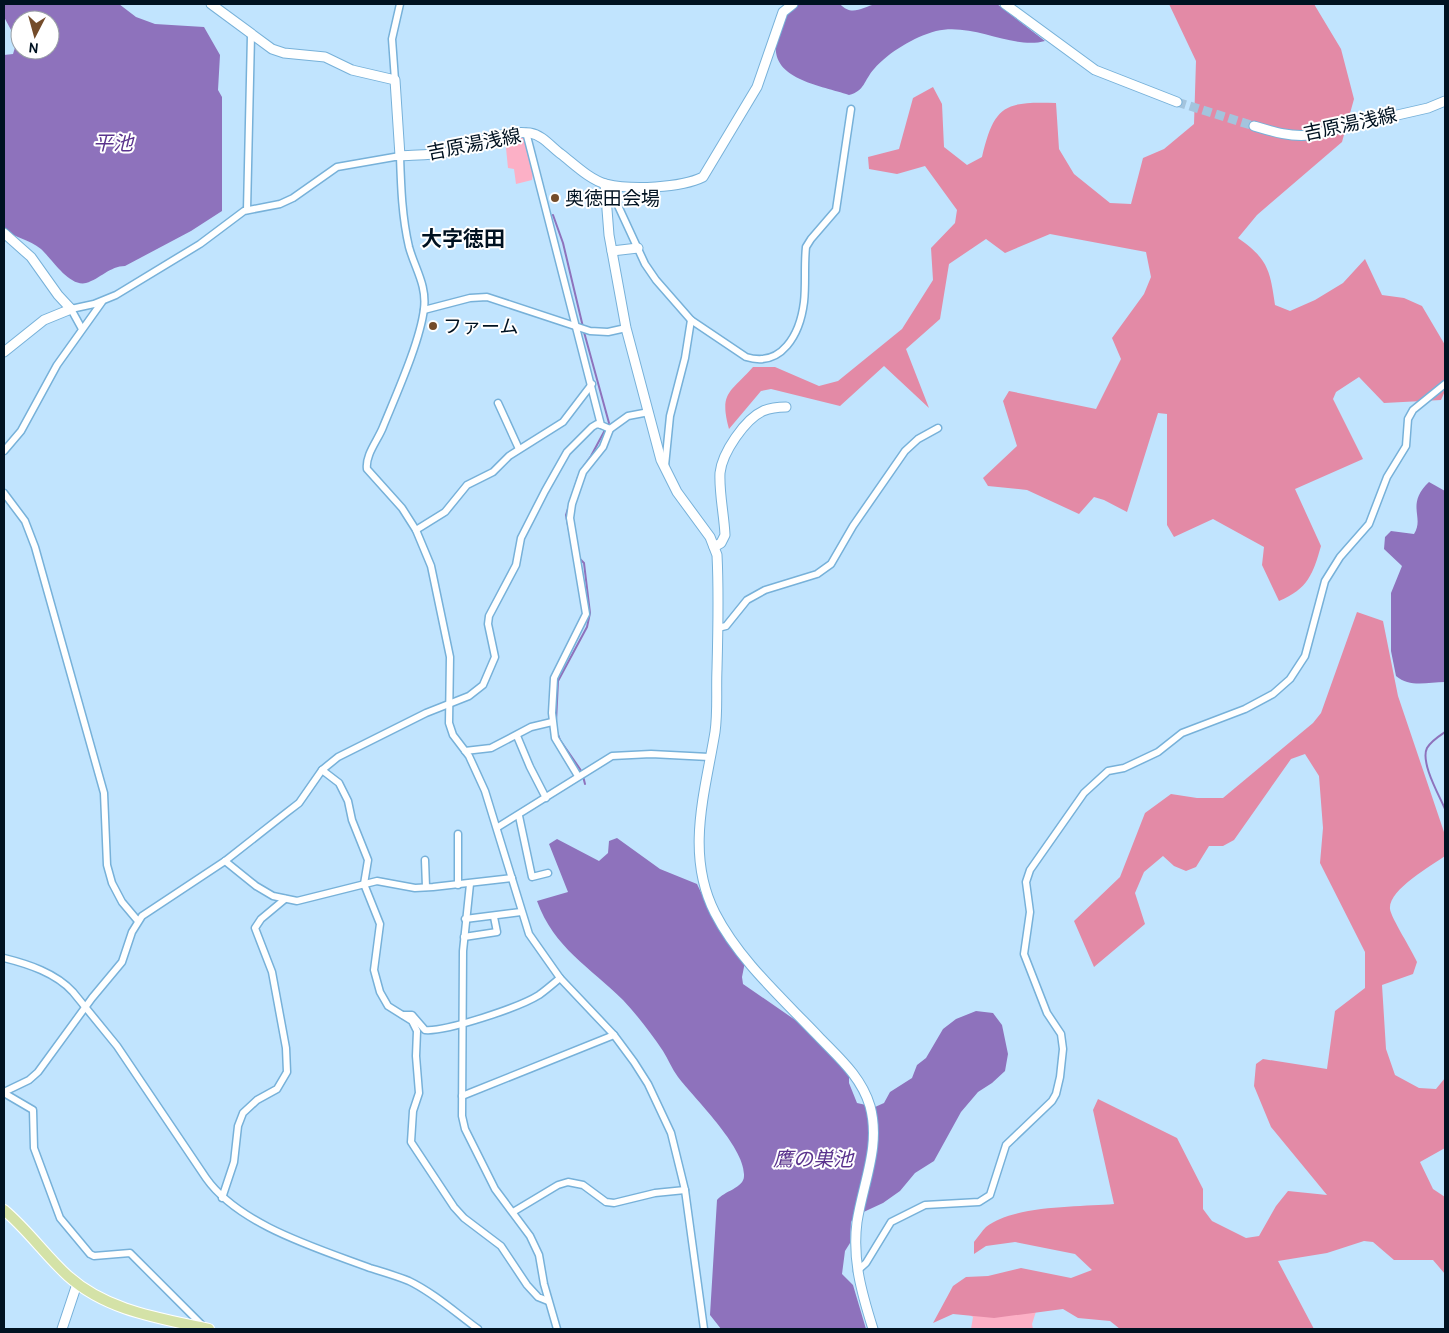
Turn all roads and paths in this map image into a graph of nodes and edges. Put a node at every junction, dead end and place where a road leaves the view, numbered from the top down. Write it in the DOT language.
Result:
graph roads {
  1 [pos="211,4"];
  2 [pos="400,4"];
  3 [pos="793,4"];
  4 [pos="1006,4"];
  5 [pos="251,35"];
  6 [pos="395,80"];
  7 [pos="1445,101"];
  8 [pos="1178,102"];
  9 [pos="851,109"];
  10 [pos="1254,126"];
  11 [pos="526,132"];
  12 [pos="400,156"];
  13 [pos="606,184"];
  14 [pos="247,210"];
  15 [pos="4,233"];
  16 [pos="638,248"];
  17 [pos="612,251"];
  18 [pos="103,301"];
  19 [pos="71,309"];
  20 [pos="424,310"];
  21 [pos="691,320"];
  22 [pos="578,327"];
  23 [pos="626,328"];
  24 [pos="82,329"];
  25 [pos="4,352"];
  26 [pos="592,384"];
  27 [pos="1445,384"];
  28 [pos="498,403"];
  29 [pos="786,407"];
  30 [pos="648,412"];
  31 [pos="601,425"];
  32 [pos="938,428"];
  33 [pos="610,429"];
  34 [pos="520,449"];
  35 [pos="4,451"];
  36 [pos="665,469"];
  37 [pos="4,493"];
  38 [pos="416,530"];
  39 [pos="714,547"];
  40 [pos="718,628"];
  41 [pos="447,706"];
  42 [pos="552,722"];
  43 [pos="517,736"];
  44 [pos="466,751"];
  45 [pos="709,756"];
  46 [pos="322,770"];
  47 [pos="578,776"];
  48 [pos="546,798"];
  49 [pos="518,816"];
  50 [pos="498,827"];
  51 [pos="458,834"];
  52 [pos="425,860"];
  53 [pos="225,861"];
  54 [pos="548,873"];
  55 [pos="512,878"];
  56 [pos="364,884"];
  57 [pos="470,884"];
  58 [pos="458,885"];
  59 [pos="426,887"];
  60 [pos="285,899"];
  61 [pos="521,912"];
  62 [pos="494,917"];
  63 [pos="465,919"];
  64 [pos="138,921"];
  65 [pos="464,937"];
  66 [pos="4,958"];
  67 [pos="560,978"];
  68 [pos="86,1006"];
  69 [pos="403,1015"];
  70 [pos="463,1023"];
  71 [pos="614,1036"];
  72 [pos="4,1093"];
  73 [pos="462,1096"];
  74 [pos="685,1190"];
  75 [pos="222,1198"];
  76 [pos="4,1210"];
  77 [pos="513,1212"];
  78 [pos="857,1271"];
  79 [pos="77,1284"];
  80 [pos="548,1301"];
  81 [pos="62,1329"];
  82 [pos="207,1329"];
  83 [pos="478,1329"];
  84 [pos="557,1329"];
  85 [pos="704,1329"];
  86 [pos="873,1329"];
  1 -- 5 [label="street"];
  2 -- 6 [label="street"];
  3 -- 13 [label="street, 吉原湯浅線"];
  4 -- 8 [label="street"];
  5 -- 6 [label="street"];
  5 -- 14 [label="street"];
  6 -- 12 [label="street, 吉原湯浅線"];
  7 -- 10 [label="street, 吉原湯浅線"];
  9 -- 21 [label="street"];
  11 -- 12 [label="street, 吉原湯浅線"];
  11 -- 13 [label="street, 吉原湯浅線"];
  11 -- 22 [label="street"];
  12 -- 14 [label="street"];
  12 -- 20 [label="street"];
  13 -- 16 [label="street"];
  13 -- 17 [label="street"];
  14 -- 18 [label="street"];
  15 -- 19 [label="street"];
  16 -- 17 [label="street"];
  16 -- 21 [label="street"];
  17 -- 23 [label="street"];
  18 -- 19 [label="street"];
  18 -- 24 [label="street"];
  19 -- 24 [label="street"];
  19 -- 25 [label="street"];
  20 -- 22 [label="street"];
  20 -- 38 [label="street"];
  21 -- 36 [label="street"];
  22 -- 23 [label="street"];
  22 -- 26 [label="street"];
  23 -- 30 [label="street"];
  24 -- 35 [label="street"];
  26 -- 31 [label="street"];
  26 -- 34 [label="street"];
  27 -- 78 [label="street"];
  28 -- 34 [label="street"];
  29 -- 39 [label="street"];
  30 -- 33 [label="street"];
  30 -- 36 [label="street"];
  31 -- 33 [label="street"];
  31 -- 41 [label="street"];
  32 -- 40 [label="street"];
  33 -- 42 [label="street"];
  34 -- 38 [label="street"];
  36 -- 39 [label="street"];
  37 -- 64 [label="street"];
  38 -- 41 [label="street"];
  39 -- 40 [label="street"];
  40 -- 45 [label="street"];
  41 -- 44 [label="street"];
  41 -- 46 [label="street"];
  42 -- 43 [label="street"];
  42 -- 47 [label="street"];
  43 -- 44 [label="street"];
  43 -- 48 [label="street"];
  44 -- 50 [label="street"];
  45 -- 47 [label="street"];
  45 -- 78 [label="street"];
  46 -- 53 [label="street"];
  46 -- 56 [label="street"];
  47 -- 48 [label="street"];
  48 -- 49 [label="street"];
  49 -- 50 [label="street"];
  49 -- 54 [label="street"];
  50 -- 55 [label="street"];
  51 -- 58 [label="street"];
  52 -- 59 [label="street"];
  53 -- 60 [label="street"];
  53 -- 64 [label="street"];
  55 -- 57 [label="street"];
  55 -- 61 [label="street"];
  56 -- 59 [label="street"];
  56 -- 60 [label="street"];
  56 -- 69 [label="street"];
  57 -- 58 [label="street"];
  57 -- 63 [label="street"];
  58 -- 59 [label="street"];
  60 -- 75 [label="street"];
  61 -- 62 [label="street"];
  61 -- 67 [label="street"];
  62 -- 63 [label="street"];
  62 -- 65 [label="street"];
  63 -- 65 [label="street"];
  64 -- 68 [label="street"];
  65 -- 70 [label="street"];
  66 -- 68 [label="street"];
  67 -- 70 [label="street"];
  67 -- 71 [label="street"];
  68 -- 72 [label="street"];
  68 -- 75 [label="street"];
  69 -- 70 [label="street"];
  69 -- 80 [label="street"];
  70 -- 73 [label="street"];
  71 -- 73 [label="street"];
  71 -- 74 [label="street"];
  72 -- 82 [label="street"];
  73 -- 77 [label="street"];
  74 -- 77 [label="street"];
  74 -- 85 [label="street"];
  75 -- 83 [label="street"];
  76 -- 79 [label="main road"];
  77 -- 80 [label="street"];
  78 -- 86 [label="street"];
  79 -- 81 [label="street"];
  79 -- 82 [label="main road"];
  80 -- 84 [label="street"];
}
